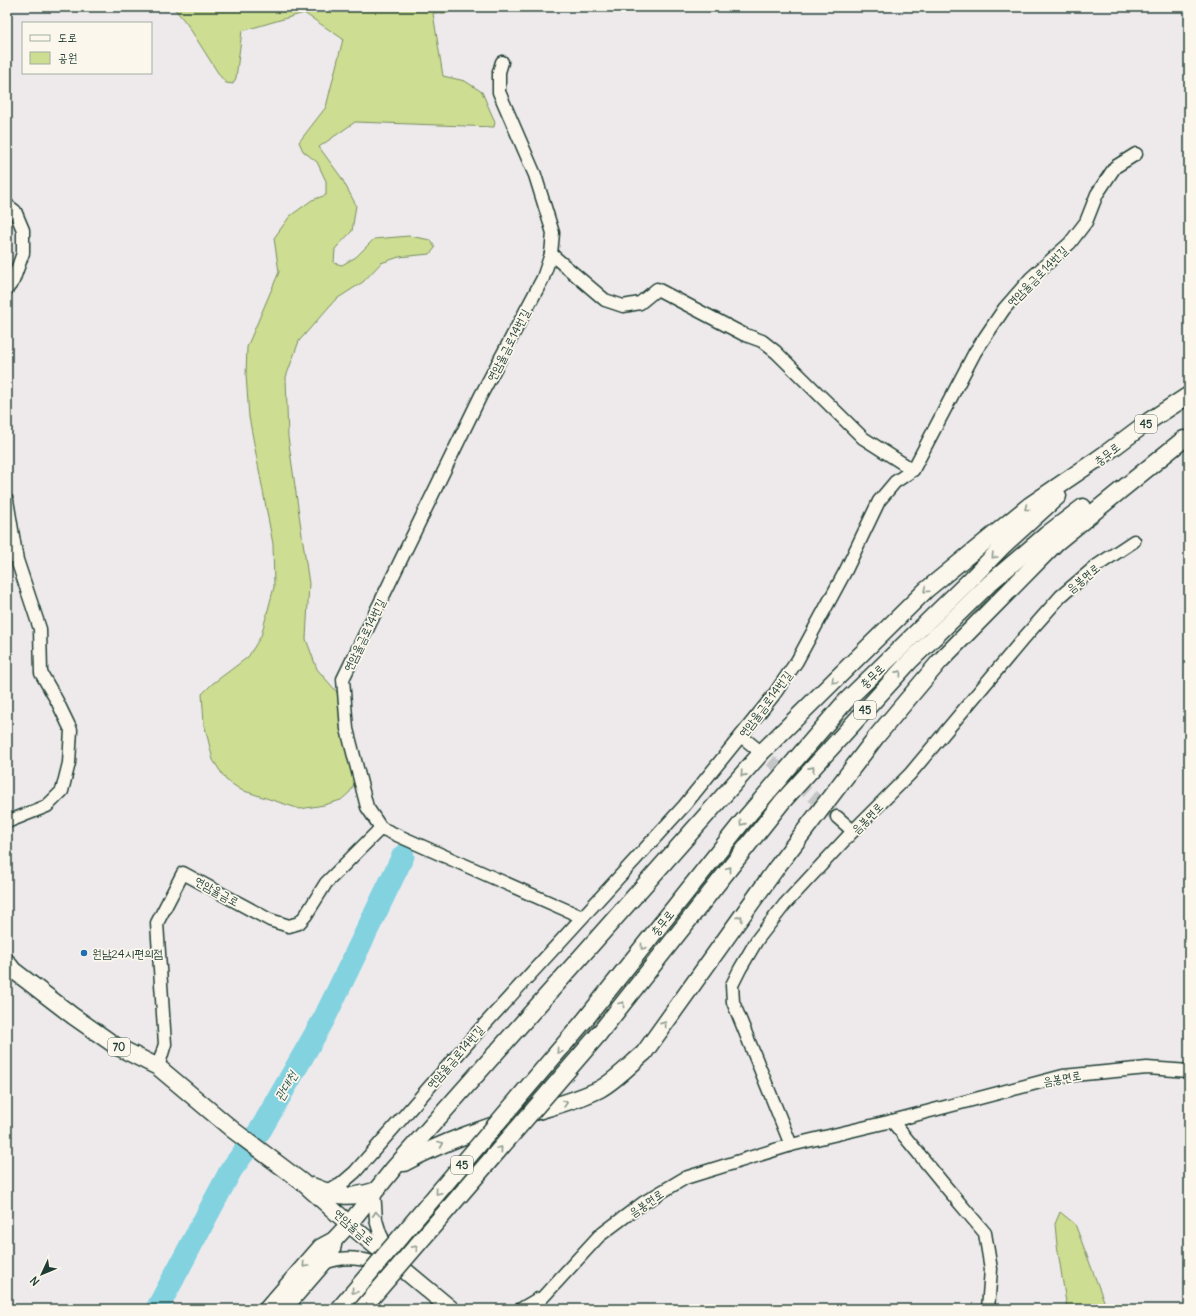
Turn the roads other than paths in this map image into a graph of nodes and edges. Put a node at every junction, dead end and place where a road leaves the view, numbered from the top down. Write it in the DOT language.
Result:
graph roads {
  1 [pos="502,62"];
  2 [pos="1136,154"];
  3 [pos="7,205"];
  4 [pos="551,254"];
  5 [pos="7,289"];
  6 [pos="1189,396"];
  7 [pos="1186,438"];
  8 [pos="1105,454"];
  9 [pos="913,470"];
  10 [pos="7,500"];
  11 [pos="1134,541"];
  12 [pos="741,736"];
  13 [pos="757,749"];
  14 [pos="837,817"];
  15 [pos="7,822"];
  16 [pos="381,828"];
  17 [pos="853,831"];
  18 [pos="582,917"];
  19 [pos="9,969"];
  20 [pos="158,1067"];
  21 [pos="1189,1071"];
  22 [pos="892,1121"];
  23 [pos="790,1145"];
  24 [pos="394,1168"];
  25 [pos="302,1182"];
  26 [pos="324,1191"];
  27 [pos="374,1191"];
  28 [pos="349,1224"];
  29 [pos="334,1240"];
  30 [pos="393,1261"];
  31 [pos="322,1264"];
  32 [pos="408,1274"];
  33 [pos="543,1297"];
  34 [pos="267,1309"];
  35 [pos="285,1309"];
  36 [pos="339,1309"];
  37 [pos="362,1309"];
  38 [pos="451,1309"];
  39 [pos="521,1309"];
  40 [pos="532,1309"];
  41 [pos="988,1309"];
  1 -- 4 [label="street, 연암율금로14번길"];
  2 -- 9 [label="street, 연암율금로14번길"];
  3 -- 5 [label="street"];
  4 -- 9 [label="street"];
  4 -- 16 [label="street, 연암율금로14번길"];
  6 -- 8 [label="main road, 충무로 / 45"];
  24 -- 7 [label="main road, one-way"];
  37 -- 7 [label="main road, 충무로 / 45, one-way, bridge"];
  8 -- 24 [label="main road, one-way"];
  8 -- 36 [label="main road, 충무로 / 45, one-way, bridge"];
  9 -- 12 [label="street, 연암율금로14번길"];
  10 -- 15 [label="street"];
  11 -- 17 [label="street, 음봉면로"];
  12 -- 13 [label="street"];
  12 -- 18 [label="street, 연암율금로14번길"];
  14 -- 17 [label="street"];
  16 -- 18 [label="street"];
  16 -- 20 [label="street, 연암율금로"];
  17 -- 23 [label="street, 음봉면로"];
  18 -- 26 [label="street, 연암율금로14번길"];
  19 -- 20 [label="main road, 70"];
  20 -- 25 [label="main road, 연암율금로 / 70"];
  21 -- 22 [label="street, 음봉면로"];
  22 -- 23 [label="street, 음봉면로"];
  22 -- 41 [label="street"];
  23 -- 33 [label="street, 음봉면로"];
  24 -- 27 [label="main road"];
  25 -- 26 [label="main road"];
  25 -- 28 [label="main road, 연암율금로 / 70"];
  26 -- 27 [label="main road"];
  27 -- 28 [label="main road"];
  30 -- 27 [label="street, one-way"];
  28 -- 29 [label="main road"];
  28 -- 30 [label="main road, 연암율금로 / 70"];
  29 -- 31 [label="main road"];
  29 -- 34 [label="main road, one-way"];
  30 -- 32 [label="main road, 연암율금로 / 70"];
  31 -- 32 [label="street"];
  31 -- 35 [label="main road"];
  32 -- 38 [label="main road, 연암율금로 / 70"];
  33 -- 39 [label="street"];
  33 -- 40 [label="street, 음봉면로"];
}
